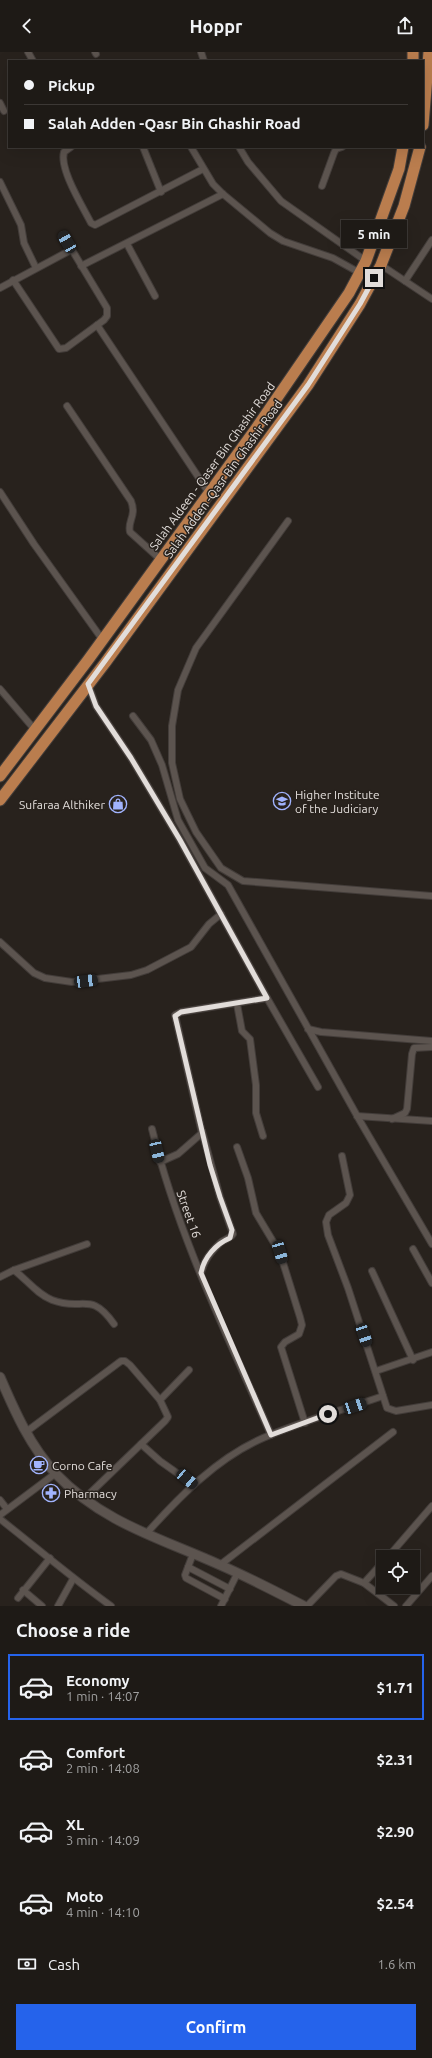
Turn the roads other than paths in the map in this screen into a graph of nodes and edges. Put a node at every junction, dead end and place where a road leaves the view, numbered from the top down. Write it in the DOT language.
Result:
graph roads {
  1 [pos="429,52"];
  2 [pos="0,103"];
  3 [pos="4,111"];
  4 [pos="424,113"];
  5 [pos="70,148"];
  6 [pos="143,148"];
  7 [pos="192,148"];
  8 [pos="240,148"];
  9 [pos="339,148"];
  10 [pos="403,148"];
  11 [pos="420,148"];
  12 [pos="203,169"];
  13 [pos="0,182"];
  14 [pos="322,186"];
  15 [pos="161,192"];
  16 [pos="223,194"];
  17 [pos="63,235"];
  18 [pos="432,240"];
  19 [pos="127,244"];
  20 [pos="71,250"];
  21 [pos="366,261"];
  22 [pos="381,265"];
  23 [pos="81,266"];
  24 [pos="36,268"];
  25 [pos="360,273"];
  26 [pos="12,280"];
  27 [pos="405,282"];
  28 [pos="0,288"];
  29 [pos="155,296"];
  30 [pos="432,299"];
  31 [pos="97,325"];
  32 [pos="67,406"];
  33 [pos="0,492"];
  34 [pos="209,493"];
  35 [pos="288,521"];
  36 [pos="161,560"];
  37 [pos="100,641"];
  38 [pos="112,652"];
  39 [pos="70,683"];
  40 [pos="86,687"];
  41 [pos="0,689"];
  42 [pos="133,716"];
  43 [pos="35,730"];
  44 [pos="1,773"];
  45 [pos="0,800"];
  46 [pos="432,896"];
  47 [pos="222,914"];
  48 [pos="0,942"];
  49 [pos="267,998"];
  50 [pos="237,1004"];
  51 [pos="308,1029"];
  52 [pos="432,1041"];
  53 [pos="432,1047"];
  54 [pos="318,1087"];
  55 [pos="358,1116"];
  56 [pos="392,1119"];
  57 [pos="432,1121"];
  58 [pos="152,1130"];
  59 [pos="202,1130"];
  60 [pos="263,1136"];
  61 [pos="237,1147"];
  62 [pos="342,1156"];
  63 [pos="160,1162"];
  64 [pos="430,1237"];
  65 [pos="86,1244"];
  66 [pos="432,1244"];
  67 [pos="413,1249"];
  68 [pos="14,1270"];
  69 [pos="372,1271"];
  70 [pos="201,1273"];
  71 [pos="0,1277"];
  72 [pos="432,1283"];
  73 [pos="114,1324"];
  74 [pos="432,1352"];
  75 [pos="413,1360"];
  76 [pos="189,1370"];
  77 [pos="376,1371"];
  78 [pos="0,1377"];
  79 [pos="383,1396"];
  80 [pos="160,1400"];
  81 [pos="432,1405"];
  82 [pos="305,1423"];
  83 [pos="26,1432"];
  84 [pos="393,1432"];
  85 [pos="271,1435"];
  86 [pos="141,1444"];
  87 [pos="56,1473"];
  88 [pos="194,1485"];
  89 [pos="84,1499"];
  90 [pos="0,1500"];
  91 [pos="432,1506"];
  92 [pos="7,1509"];
  93 [pos="0,1515"];
  94 [pos="0,1519"];
  95 [pos="146,1534"];
  96 [pos="394,1550"];
  97 [pos="193,1554"];
  98 [pos="50,1558"];
  99 [pos="220,1565"];
  100 [pos="188,1567"];
  101 [pos="376,1570"];
  102 [pos="237,1574"];
  103 [pos="432,1576"];
  104 [pos="73,1579"];
  105 [pos="364,1583"];
  106 [pos="230,1589"];
  107 [pos="23,1590"];
  108 [pos="18,1598"];
  109 [pos="225,1599"];
  110 [pos="294,1604"];
  111 [pos="42,1606"];
  112 [pos="58,1606"];
  113 [pos="111,1606"];
  114 [pos="221,1606"];
  115 [pos="305,1606"];
  116 [pos="394,1606"];
  117 [pos="406,1606"];
  1 -- 4 [label="highway"];
  2 -- 3 [label="street"];
  5 -- 15 [label="street"];
  6 -- 15 [label="street"];
  7 -- 12 [label="street"];
  8 -- 21 [label="street"];
  9 -- 14 [label="street"];
  10 -- 21 [label="highway, Salah Aldeen - Qaser Bin Ghashir Road"];
  11 -- 22 [label="highway, Salah Adden -Qasr Bin Ghashir Road"];
  12 -- 15 [label="street"];
  12 -- 16 [label="street"];
  13 -- 24 [label="street"];
  16 -- 19 [label="street"];
  16 -- 25 [label="street"];
  17 -- 20 [label="street"];
  18 -- 27 [label="street"];
  19 -- 23 [label="street"];
  19 -- 29 [label="street"];
  20 -- 23 [label="street"];
  20 -- 24 [label="street"];
  21 -- 25 [label="highway, Salah Aldeen - Qaser Bin Ghashir Road"];
  22 -- 27 [label="street"];
  22 -- 38 [label="highway, Salah Adden -Qasr Bin Ghashir Road"];
  23 -- 31 [label="street"];
  24 -- 26 [label="street"];
  25 -- 34 [label="highway, Salah Aldeen - Qaser Bin Ghashir Road"];
  26 -- 28 [label="street"];
  26 -- 31 [label="street"];
  27 -- 30 [label="street"];
  31 -- 34 [label="street"];
  32 -- 36 [label="street"];
  33 -- 37 [label="street"];
  34 -- 36 [label="highway, Salah Aldeen - Qaser Bin Ghashir Road"];
  35 -- 46 [label="street"];
  36 -- 37 [label="highway, Salah Aldeen - Qaser Bin Ghashir Road"];
  37 -- 38 [label="highway"];
  37 -- 39 [label="highway, Salah Aldeen - Qaser Bin Ghashir Road"];
  38 -- 40 [label="highway, Salah Adden -Qasr Bin Ghashir Road"];
  39 -- 40 [label="highway"];
  39 -- 43 [label="highway, Salah Aldeen - Qaser Bin Ghashir Road"];
  40 -- 45 [label="highway, Salah Adden -Qasr Bin Ghashir Road"];
  40 -- 47 [label="street"];
  41 -- 43 [label="street"];
  42 -- 51 [label="street"];
  43 -- 44 [label="highway, Salah Aldeen - Qaser Bin Ghashir Road"];
  47 -- 48 [label="street"];
  47 -- 49 [label="street"];
  49 -- 50 [label="street"];
  49 -- 54 [label="street"];
  50 -- 59 [label="street"];
  50 -- 60 [label="street"];
  51 -- 52 [label="street"];
  51 -- 55 [label="street"];
  53 -- 56 [label="street"];
  55 -- 56 [label="street"];
  55 -- 64 [label="street"];
  56 -- 57 [label="street"];
  58 -- 63 [label="street, Street 16"];
  59 -- 63 [label="street"];
  59 -- 70 [label="street"];
  61 -- 82 [label="street"];
  62 -- 77 [label="street"];
  63 -- 70 [label="street, Street 16"];
  64 -- 66 [label="street"];
  65 -- 68 [label="street"];
  67 -- 72 [label="street"];
  68 -- 71 [label="street"];
  68 -- 73 [label="street"];
  69 -- 75 [label="street"];
  70 -- 85 [label="street, Street 16"];
  74 -- 75 [label="street"];
  75 -- 77 [label="street"];
  76 -- 80 [label="street"];
  77 -- 79 [label="street"];
  78 -- 83 [label="street"];
  79 -- 81 [label="street"];
  79 -- 82 [label="street"];
  80 -- 83 [label="street"];
  80 -- 86 [label="street"];
  82 -- 85 [label="street"];
  83 -- 87 [label="street"];
  84 -- 99 [label="street"];
  85 -- 88 [label="street"];
  86 -- 88 [label="street"];
  86 -- 89 [label="street"];
  87 -- 89 [label="street"];
  87 -- 92 [label="street"];
  88 -- 95 [label="street"];
  89 -- 95 [label="street"];
  90 -- 92 [label="street"];
  91 -- 96 [label="street"];
  92 -- 93 [label="street"];
  94 -- 98 [label="street"];
  95 -- 97 [label="street"];
  97 -- 99 [label="street"];
  97 -- 100 [label="street"];
  98 -- 104 [label="street"];
  98 -- 107 [label="street"];
  99 -- 102 [label="street"];
  100 -- 106 [label="street"];
  100 -- 109 [label="street"];
  101 -- 105 [label="street"];
  102 -- 106 [label="street"];
  102 -- 110 [label="street"];
  103 -- 117 [label="street"];
  104 -- 112 [label="street"];
  104 -- 113 [label="street"];
  105 -- 115 [label="street"];
  105 -- 116 [label="street"];
  106 -- 109 [label="street"];
  107 -- 108 [label="street"];
  107 -- 111 [label="street"];
  109 -- 114 [label="street"];
  110 -- 115 [label="street"];
}
